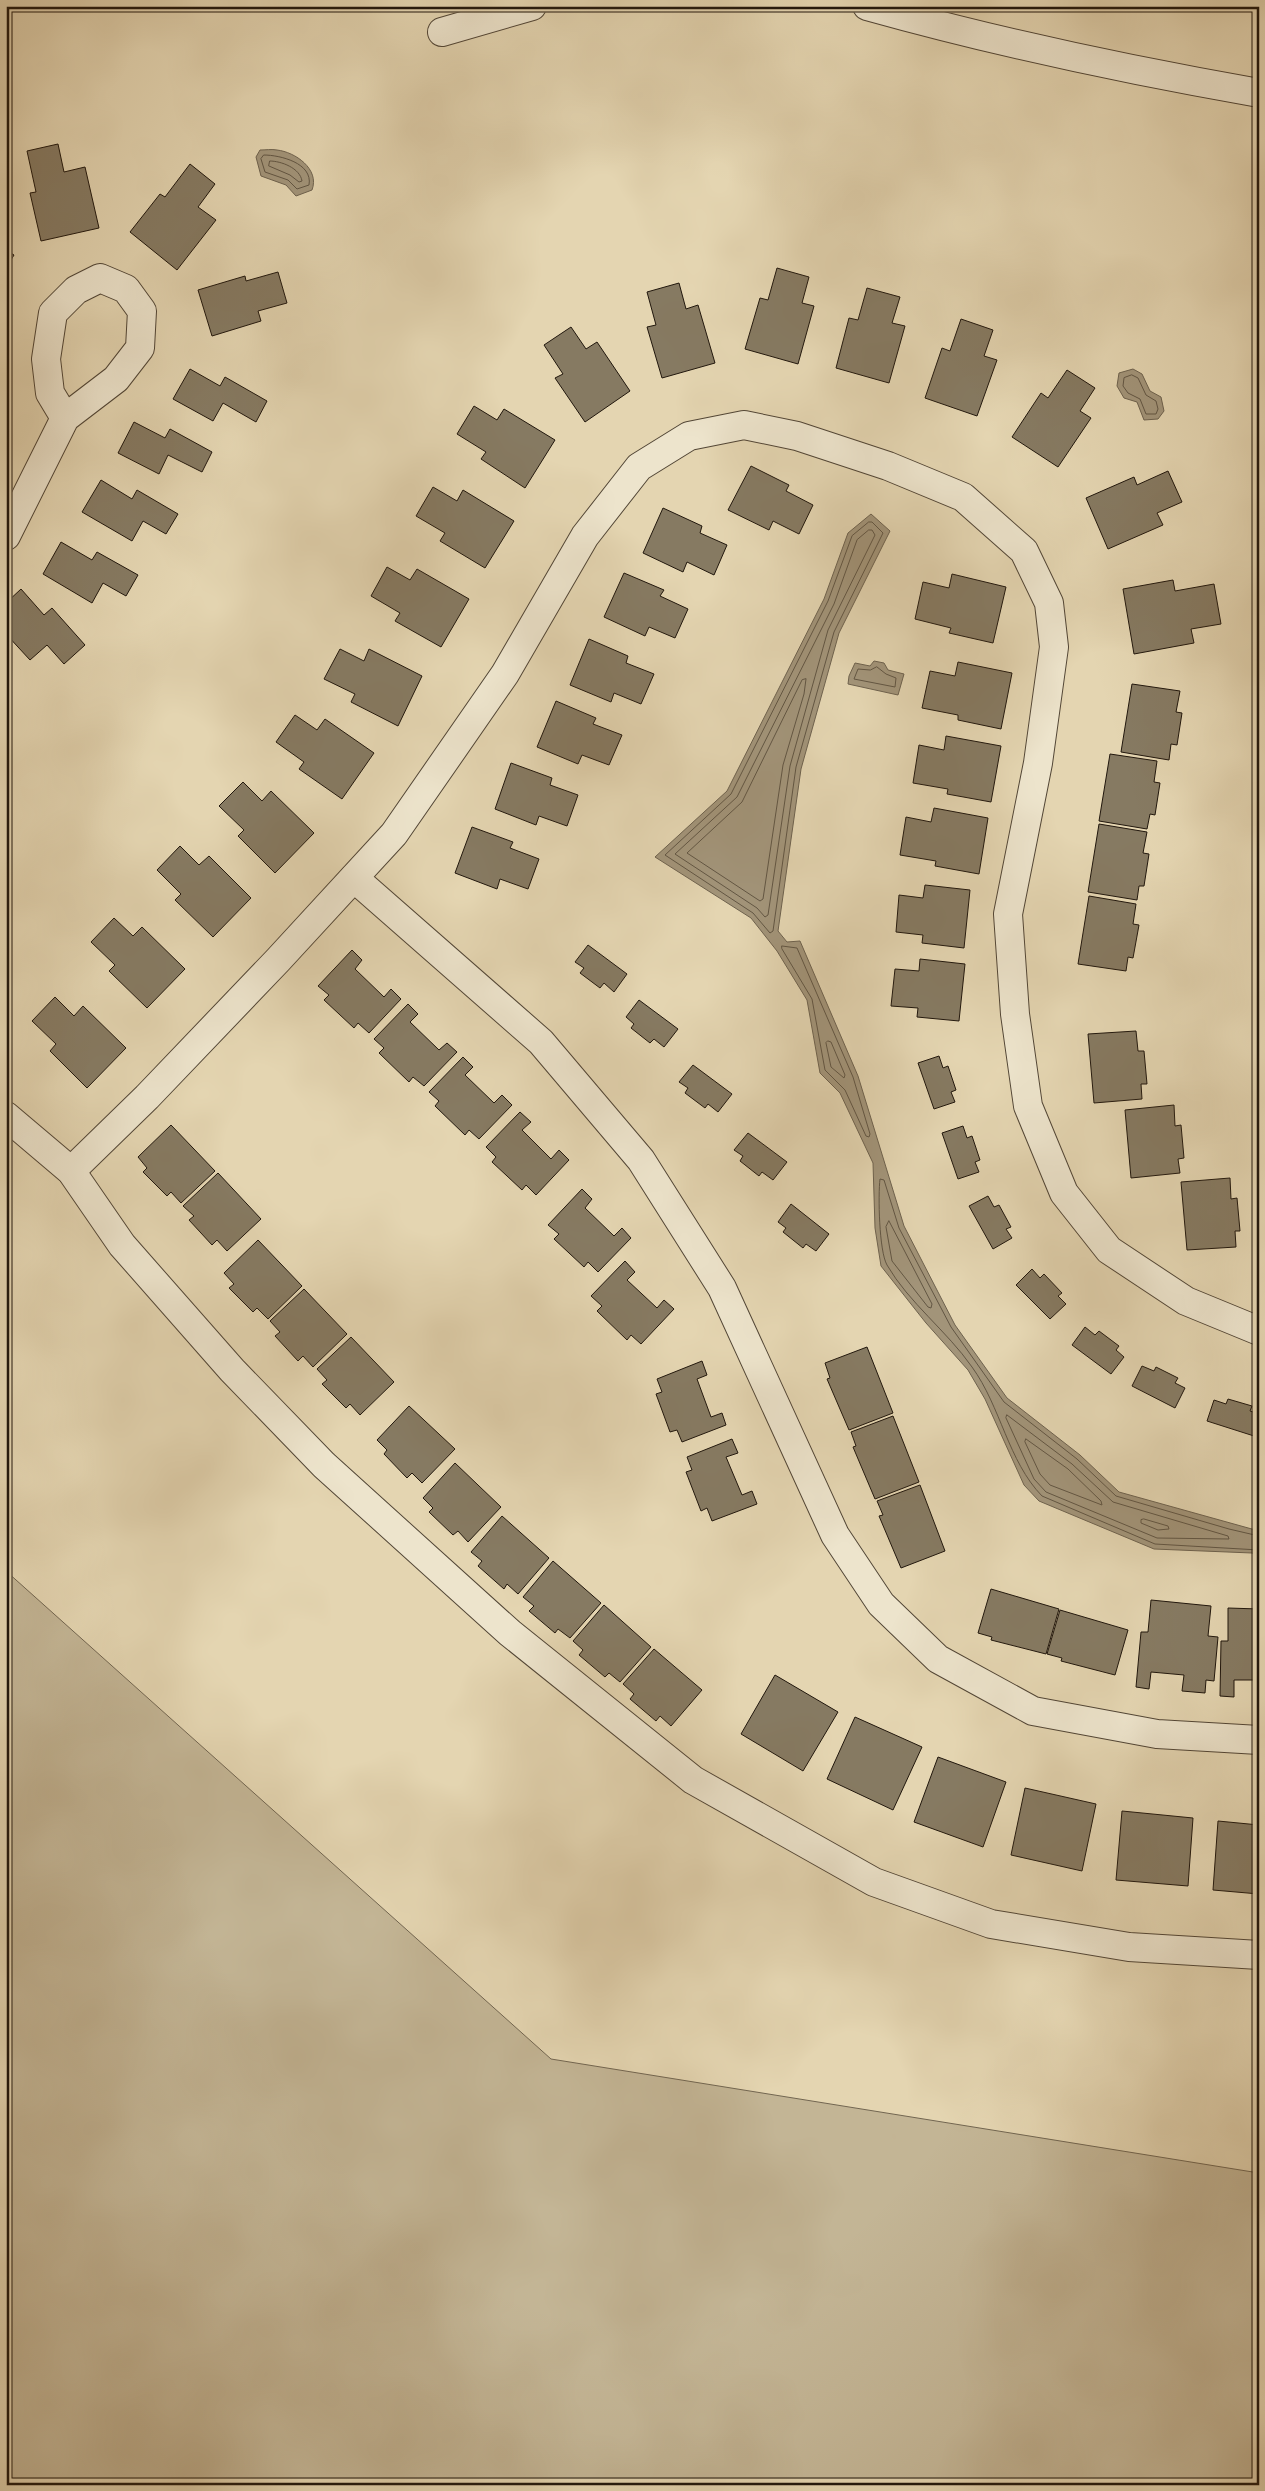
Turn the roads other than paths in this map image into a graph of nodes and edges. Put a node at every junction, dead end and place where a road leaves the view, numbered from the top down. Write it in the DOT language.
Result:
graph roads {
  1 [pos="532,6"];
  2 [pos="867,6"];
  3 [pos="442,32"];
  4 [pos="1259,93"];
  5 [pos="65,418"];
  6 [pos="6,536"];
  7 [pos="354,878"];
  8 [pos="6,1116"];
  9 [pos="71,1171"];
  10 [pos="1259,1332"];
  11 [pos="1259,1740"];
  12 [pos="1259,1955"];
  1 -- 3 [label="street"];
  2 -- 4 [label="street"];
  5 -- 5 [label="street"];
  5 -- 6 [label="street"];
  7 -- 9 [label="street"];
  7 -- 10 [label="street"];
  7 -- 11 [label="street"];
  8 -- 9 [label="street"];
  9 -- 12 [label="street"];
}
